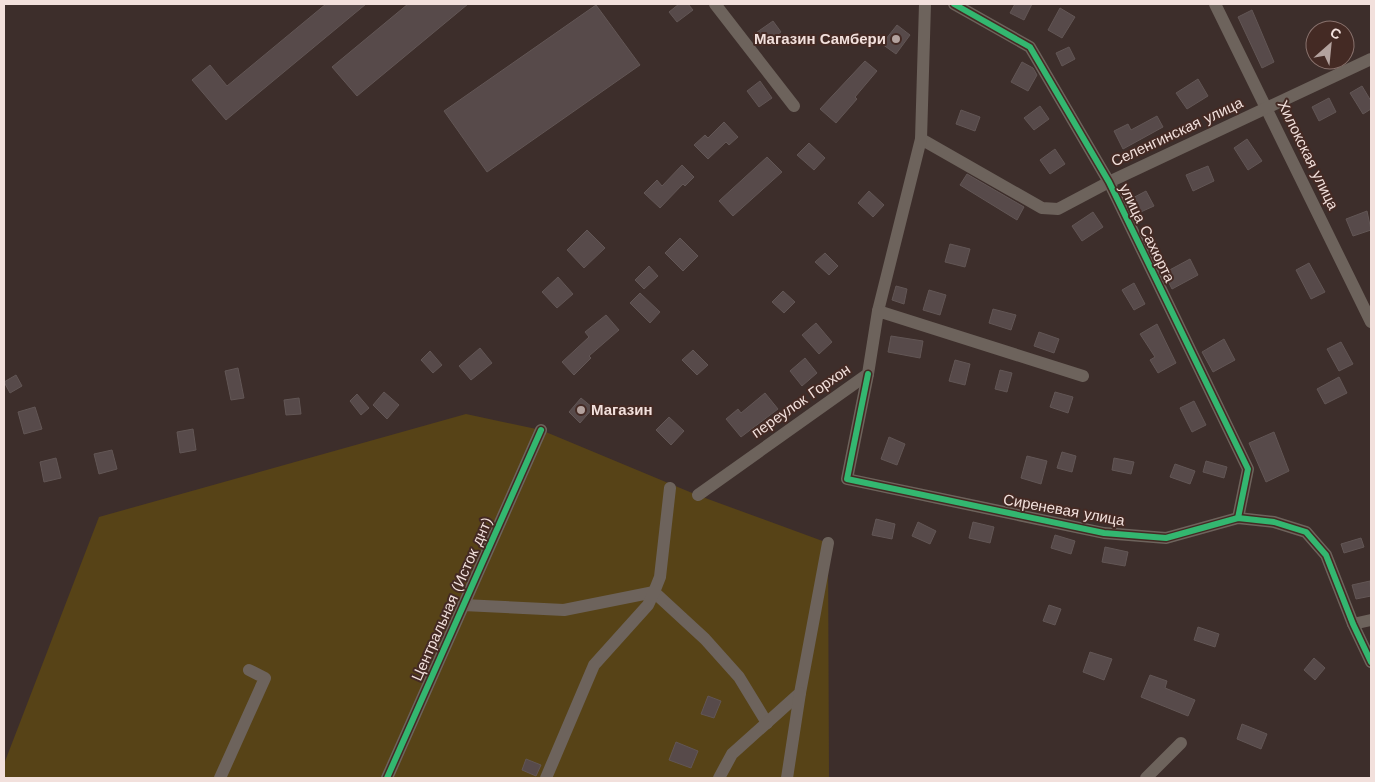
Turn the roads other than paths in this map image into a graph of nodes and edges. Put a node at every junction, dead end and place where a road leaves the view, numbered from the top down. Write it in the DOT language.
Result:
graph roads {
  1 [pos="715,4"];
  2 [pos="925,4"];
  3 [pos="954,4"];
  4 [pos="1215,4"];
  5 [pos="1371,59"];
  6 [pos="794,106"];
  7 [pos="1267,108"];
  8 [pos="921,139"];
  9 [pos="1108,182"];
  10 [pos="878,311"];
  11 [pos="1371,322"];
  12 [pos="868,374"];
  13 [pos="1083,376"];
  14 [pos="541,430"];
  15 [pos="670,488"];
  16 [pos="698,495"];
  17 [pos="1238,518"];
  18 [pos="828,543"];
  19 [pos="654,592"];
  20 [pos="464,605"];
  21 [pos="1371,620"];
  22 [pos="1353,624"];
  23 [pos="1371,662"];
  24 [pos="249,670"];
  25 [pos="800,693"];
  26 [pos="766,723"];
  27 [pos="1181,743"];
  28 [pos="220,778"];
  29 [pos="387,778"];
  30 [pos="546,778"];
  31 [pos="719,778"];
  32 [pos="786,778"];
  33 [pos="1146,778"];
  1 -- 6 [label="street"];
  2 -- 8 [label="street, переулок Горхон"];
  3 -- 9 [label="street, улица Сахюрта"];
  4 -- 7 [label="street, Хилокская улица"];
  5 -- 7 [label="street, Селенгинская улица"];
  7 -- 9 [label="street, Селенгинская улица"];
  7 -- 11 [label="street, Хилокская улица"];
  8 -- 9 [label="street, Селенгинская улица"];
  8 -- 10 [label="street, переулок Горхон"];
  9 -- 17 [label="street, улица Сахюрта"];
  10 -- 12 [label="street, переулок Горхон"];
  10 -- 13 [label="street"];
  12 -- 16 [label="street, переулок Горхон"];
  12 -- 17 [label="street, Сиреневая улица"];
  14 -- 20 [label="street, Центральная (Исток днт)"];
  15 -- 19 [label="street"];
  17 -- 22 [label="street, Сиреневая улица"];
  18 -- 25 [label="street"];
  19 -- 20 [label="street"];
  19 -- 26 [label="street"];
  19 -- 30 [label="street"];
  20 -- 29 [label="street, Центральная (Исток днт)"];
  21 -- 22 [label="street"];
  22 -- 23 [label="street"];
  24 -- 28 [label="street"];
  25 -- 26 [label="street"];
  25 -- 32 [label="street"];
  26 -- 31 [label="street"];
  27 -- 33 [label="street"];
}
